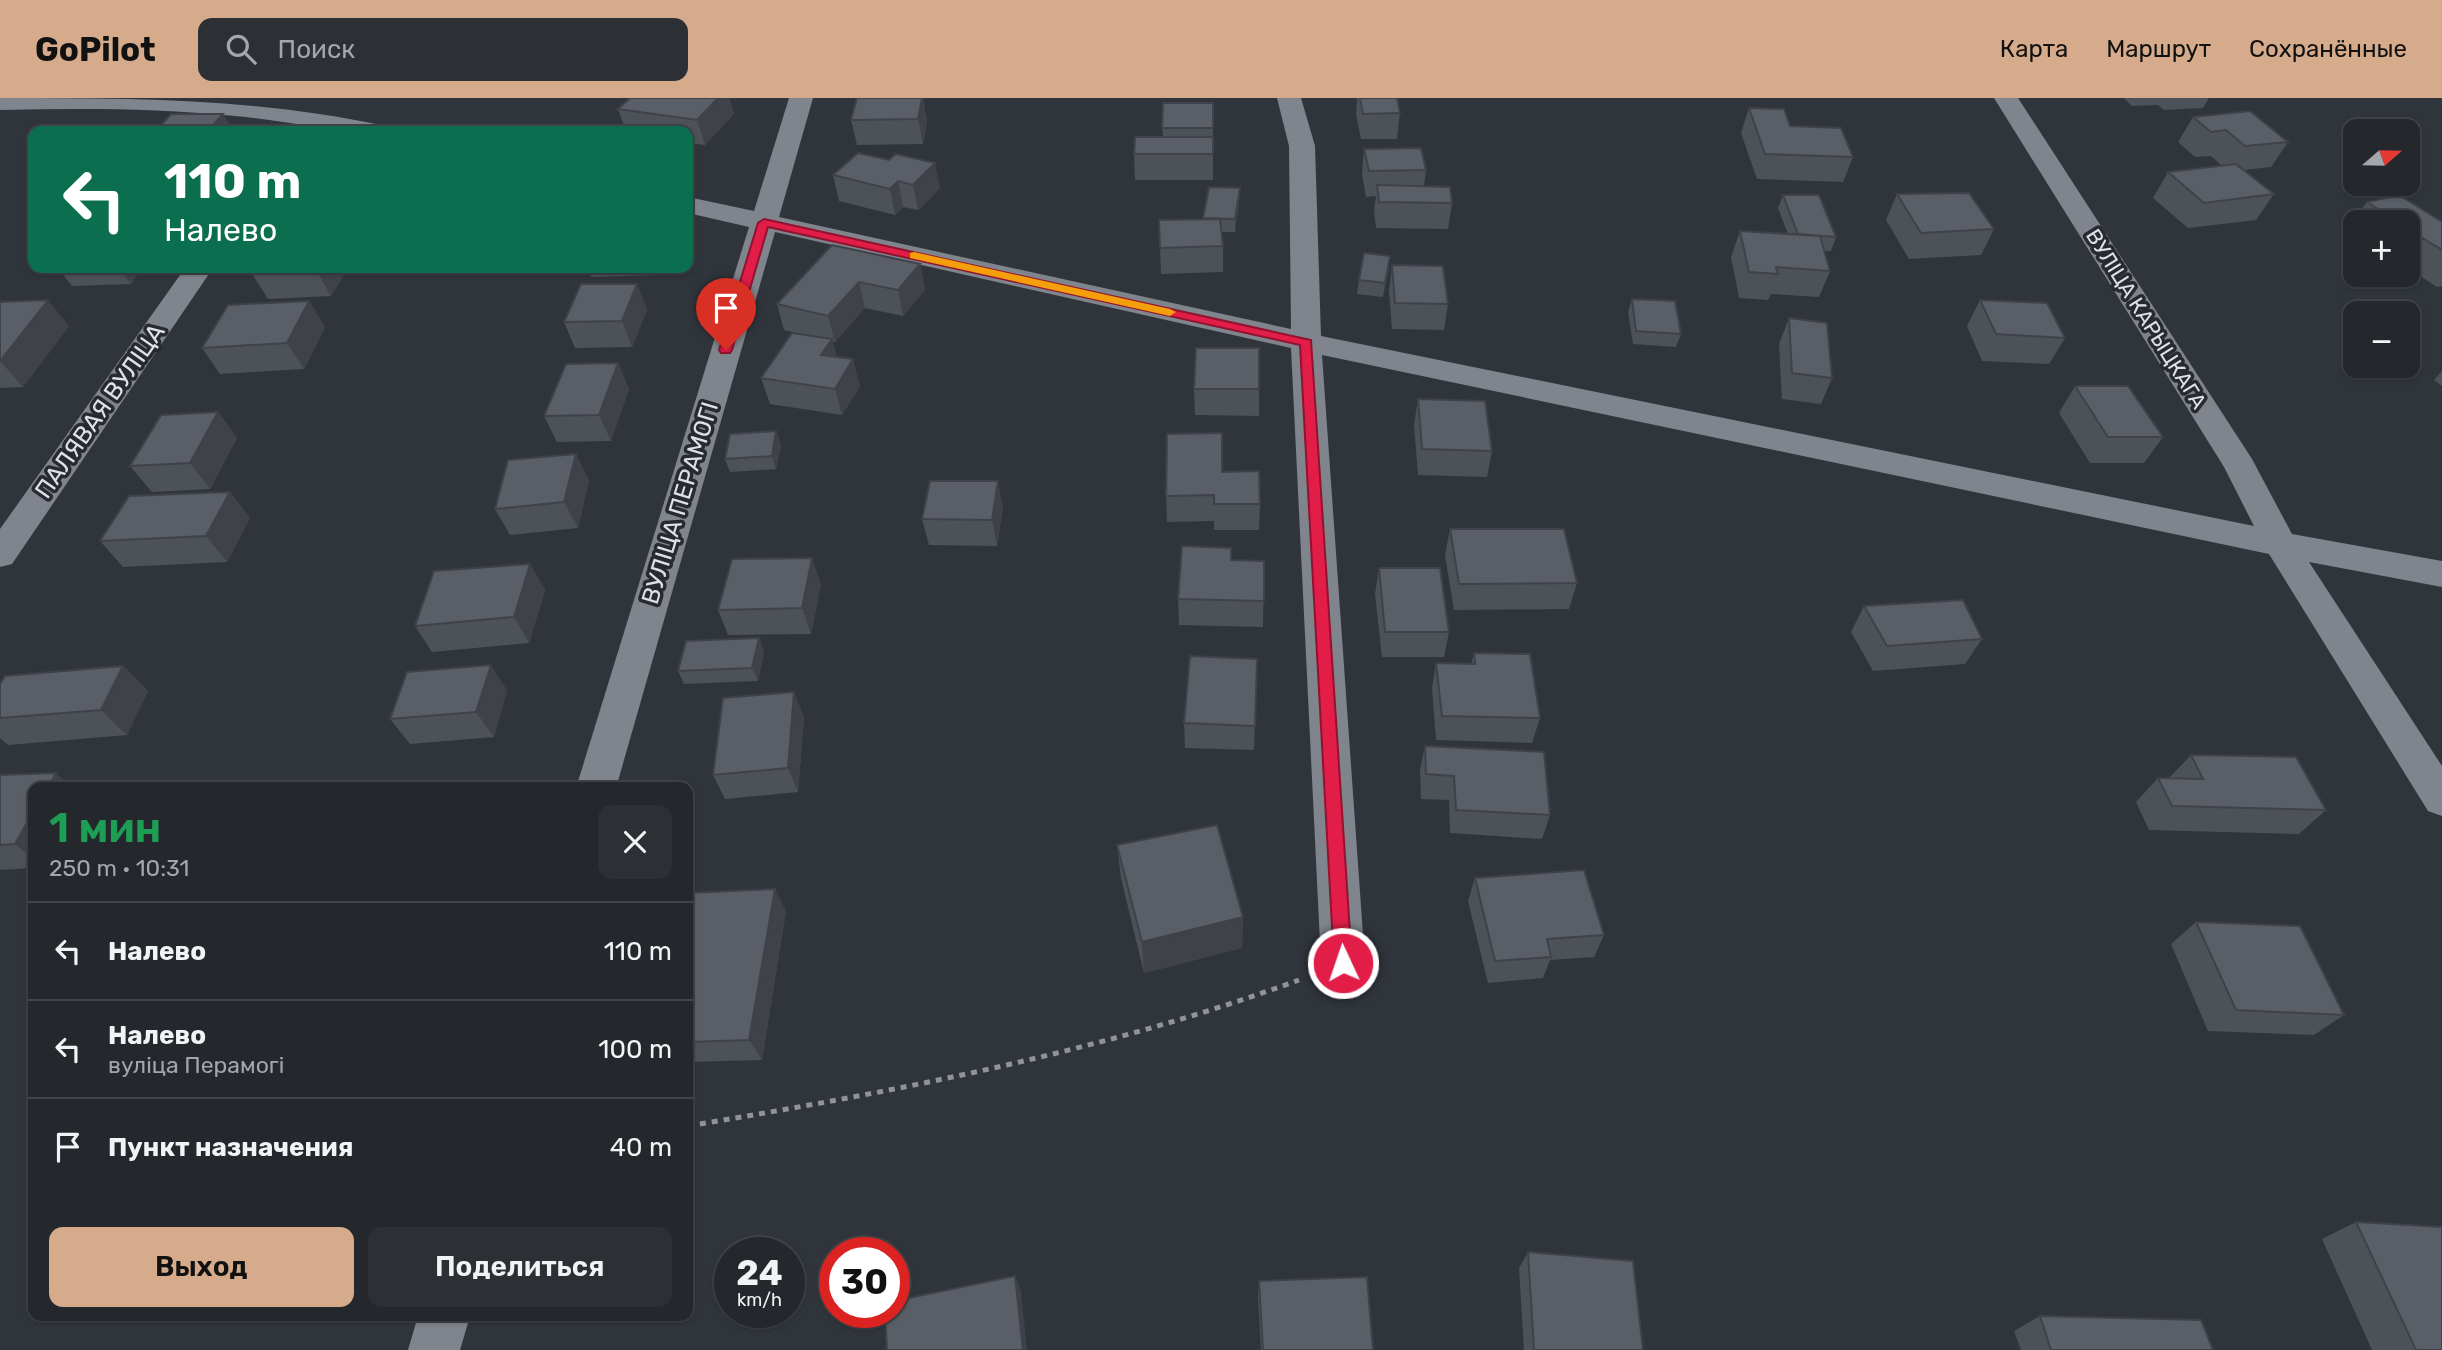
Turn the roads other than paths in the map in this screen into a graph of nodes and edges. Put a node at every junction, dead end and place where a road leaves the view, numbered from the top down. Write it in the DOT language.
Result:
graph roads {
  1 [pos="801,98"];
  2 [pos="1289,98"];
  3 [pos="2006,98"];
  4 [pos="0,103"];
  5 [pos="306,115"];
  6 [pos="354,126"];
  7 [pos="693,206"];
  8 [pos="764,223"];
  9 [pos="196,273"];
  10 [pos="1306,342"];
  11 [pos="2280,544"];
  12 [pos="0,555"];
  13 [pos="2442,575"];
  14 [pos="598,782"];
  15 [pos="2442,799"];
  16 [pos="1343,963"];
  17 [pos="443,1321"];
  18 [pos="434,1350"];
  1 -- 8 [label="street, ВУЛІЦА ПЕРАМОГІ"];
  2 -- 10 [label="street"];
  3 -- 11 [label="street, ВУЛІЦА КАРЫЦКАГА"];
  4 -- 5 [label="street"];
  5 -- 6 [label="street"];
  7 -- 8 [label="street"];
  8 -- 10 [label="street"];
  8 -- 14 [label="street, ВУЛІЦА ПЕРАМОГІ"];
  9 -- 12 [label="street, ПАЛЯВАЯ ВУЛІЦА"];
  10 -- 11 [label="street"];
  10 -- 16 [label="street"];
  11 -- 13 [label="street"];
  11 -- 15 [label="street, ВУЛІЦА КАРЫЦКАГА"];
  17 -- 18 [label="street"];
}
